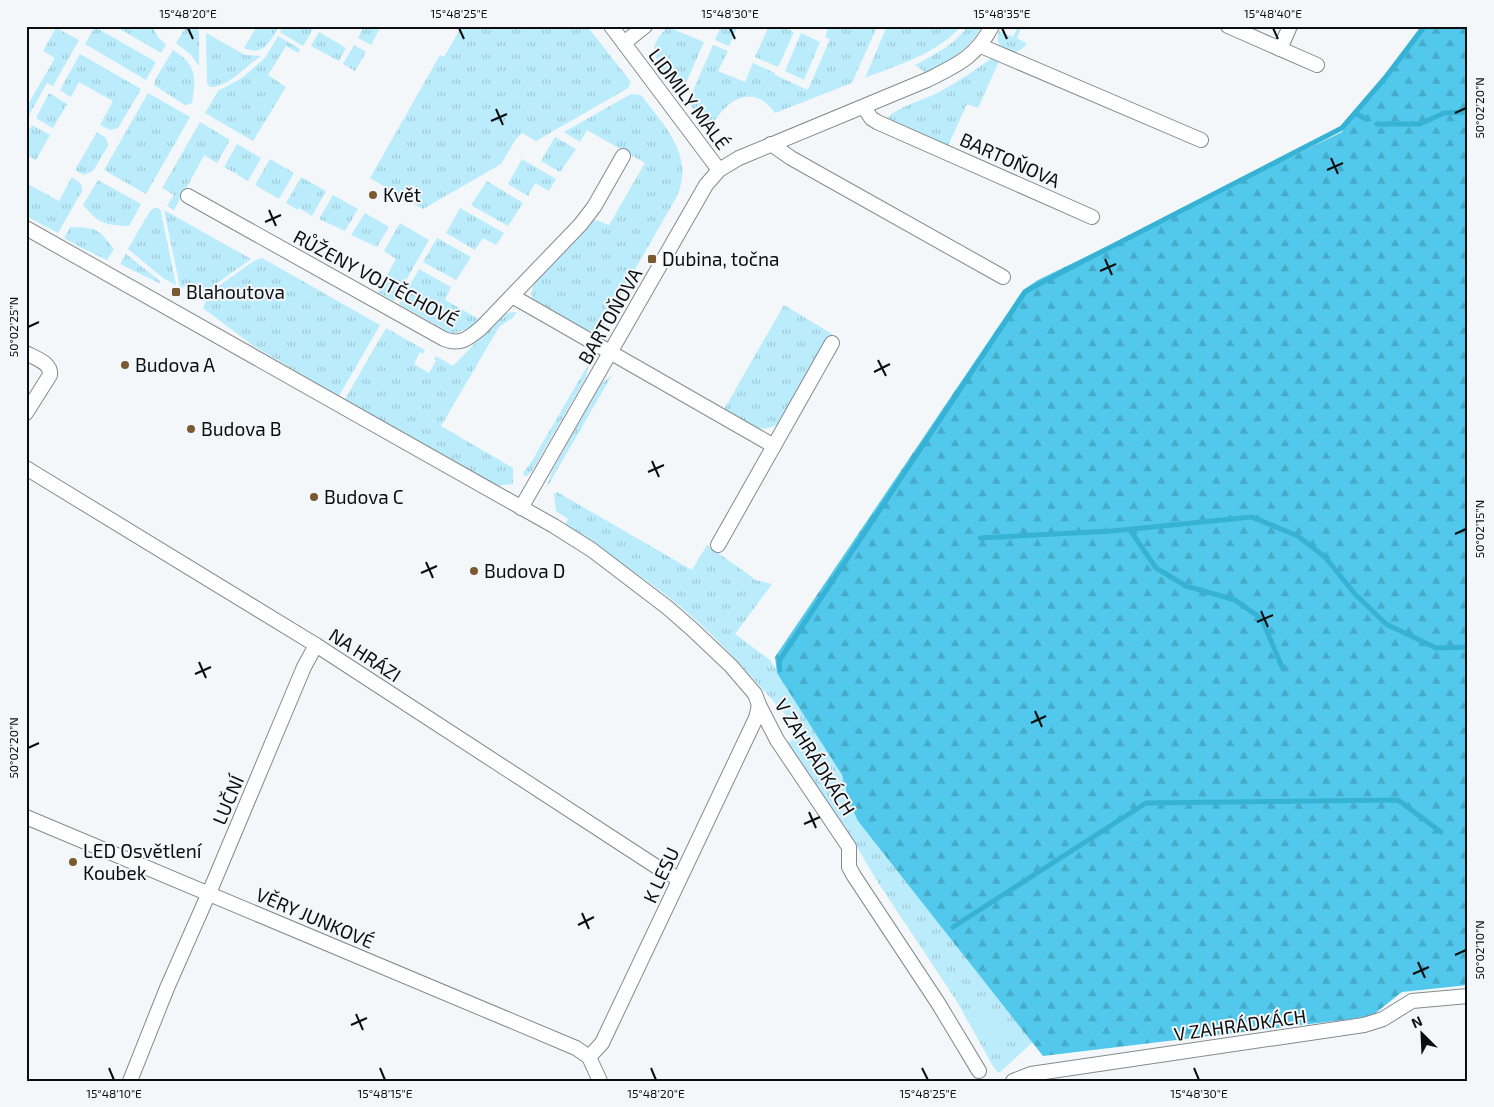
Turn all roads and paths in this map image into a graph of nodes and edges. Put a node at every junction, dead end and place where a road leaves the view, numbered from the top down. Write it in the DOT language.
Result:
graph roads {
  1 [pos="612,26"];
  2 [pos="645,26"];
  3 [pos="992,26"];
  4 [pos="1228,26"];
  5 [pos="1290,26"];
  6 [pos="624,43"];
  7 [pos="981,46"];
  8 [pos="1280,49"];
  9 [pos="1316,65"];
  10 [pos="864,107"];
  11 [pos="1200,140"];
  12 [pos="771,144"];
  13 [pos="623,156"];
  14 [pos="719,170"];
  15 [pos="188,196"];
  16 [pos="1092,217"];
  17 [pos="26,228"];
  18 [pos="1003,277"];
  19 [pos="512,296"];
  20 [pos="832,343"];
  21 [pos="611,351"];
  22 [pos="26,353"];
  23 [pos="26,414"];
  24 [pos="774,446"];
  25 [pos="26,468"];
  26 [pos="521,508"];
  27 [pos="718,545"];
  28 [pos="316,646"];
  29 [pos="759,706"];
  30 [pos="26,817"];
  31 [pos="679,879"];
  32 [pos="209,894"];
  33 [pos="1468,996"];
  34 [pos="588,1056"];
  35 [pos="979,1071"];
  36 [pos="130,1081"];
  37 [pos="600,1081"];
  38 [pos="1013,1081"];
  1 -- 6 [label="street, LIDMILY MALÉ"];
  2 -- 6 [label="street"];
  3 -- 7 [label="street, BARTOŇOVA"];
  4 -- 8 [label="street"];
  5 -- 8 [label="street"];
  6 -- 14 [label="street, LIDMILY MALÉ"];
  7 -- 10 [label="street, BARTOŇOVA"];
  7 -- 11 [label="street"];
  8 -- 9 [label="street"];
  10 -- 12 [label="street, BARTOŇOVA"];
  10 -- 16 [label="street, BARTOŇOVA"];
  12 -- 14 [label="street, BARTOŇOVA"];
  12 -- 18 [label="street"];
  13 -- 19 [label="street, RŮŽENY VOJTĚCHOVÉ"];
  14 -- 21 [label="street, BARTOŇOVA"];
  15 -- 19 [label="street, RŮŽENY VOJTĚCHOVÉ"];
  17 -- 26 [label="street"];
  19 -- 21 [label="street"];
  20 -- 24 [label="street"];
  21 -- 24 [label="street"];
  21 -- 26 [label="street, BARTOŇOVA"];
  22 -- 23 [label="street"];
  24 -- 27 [label="street"];
  25 -- 28 [label="street, NA HRÁZI"];
  26 -- 29 [label="street, V ZAHRÁDKÁCH"];
  28 -- 31 [label="street, NA HRÁZI"];
  28 -- 32 [label="street, LUČNÍ"];
  29 -- 31 [label="street, K LESU"];
  29 -- 35 [label="street, V ZAHRÁDKÁCH"];
  30 -- 32 [label="street, VĚRY JUNKOVÉ"];
  31 -- 34 [label="street, K LESU"];
  32 -- 34 [label="street, VĚRY JUNKOVÉ"];
  32 -- 36 [label="street, LUČNÍ"];
  33 -- 38 [label="street, V ZAHRÁDKÁCH"];
  34 -- 37 [label="street"];
}
